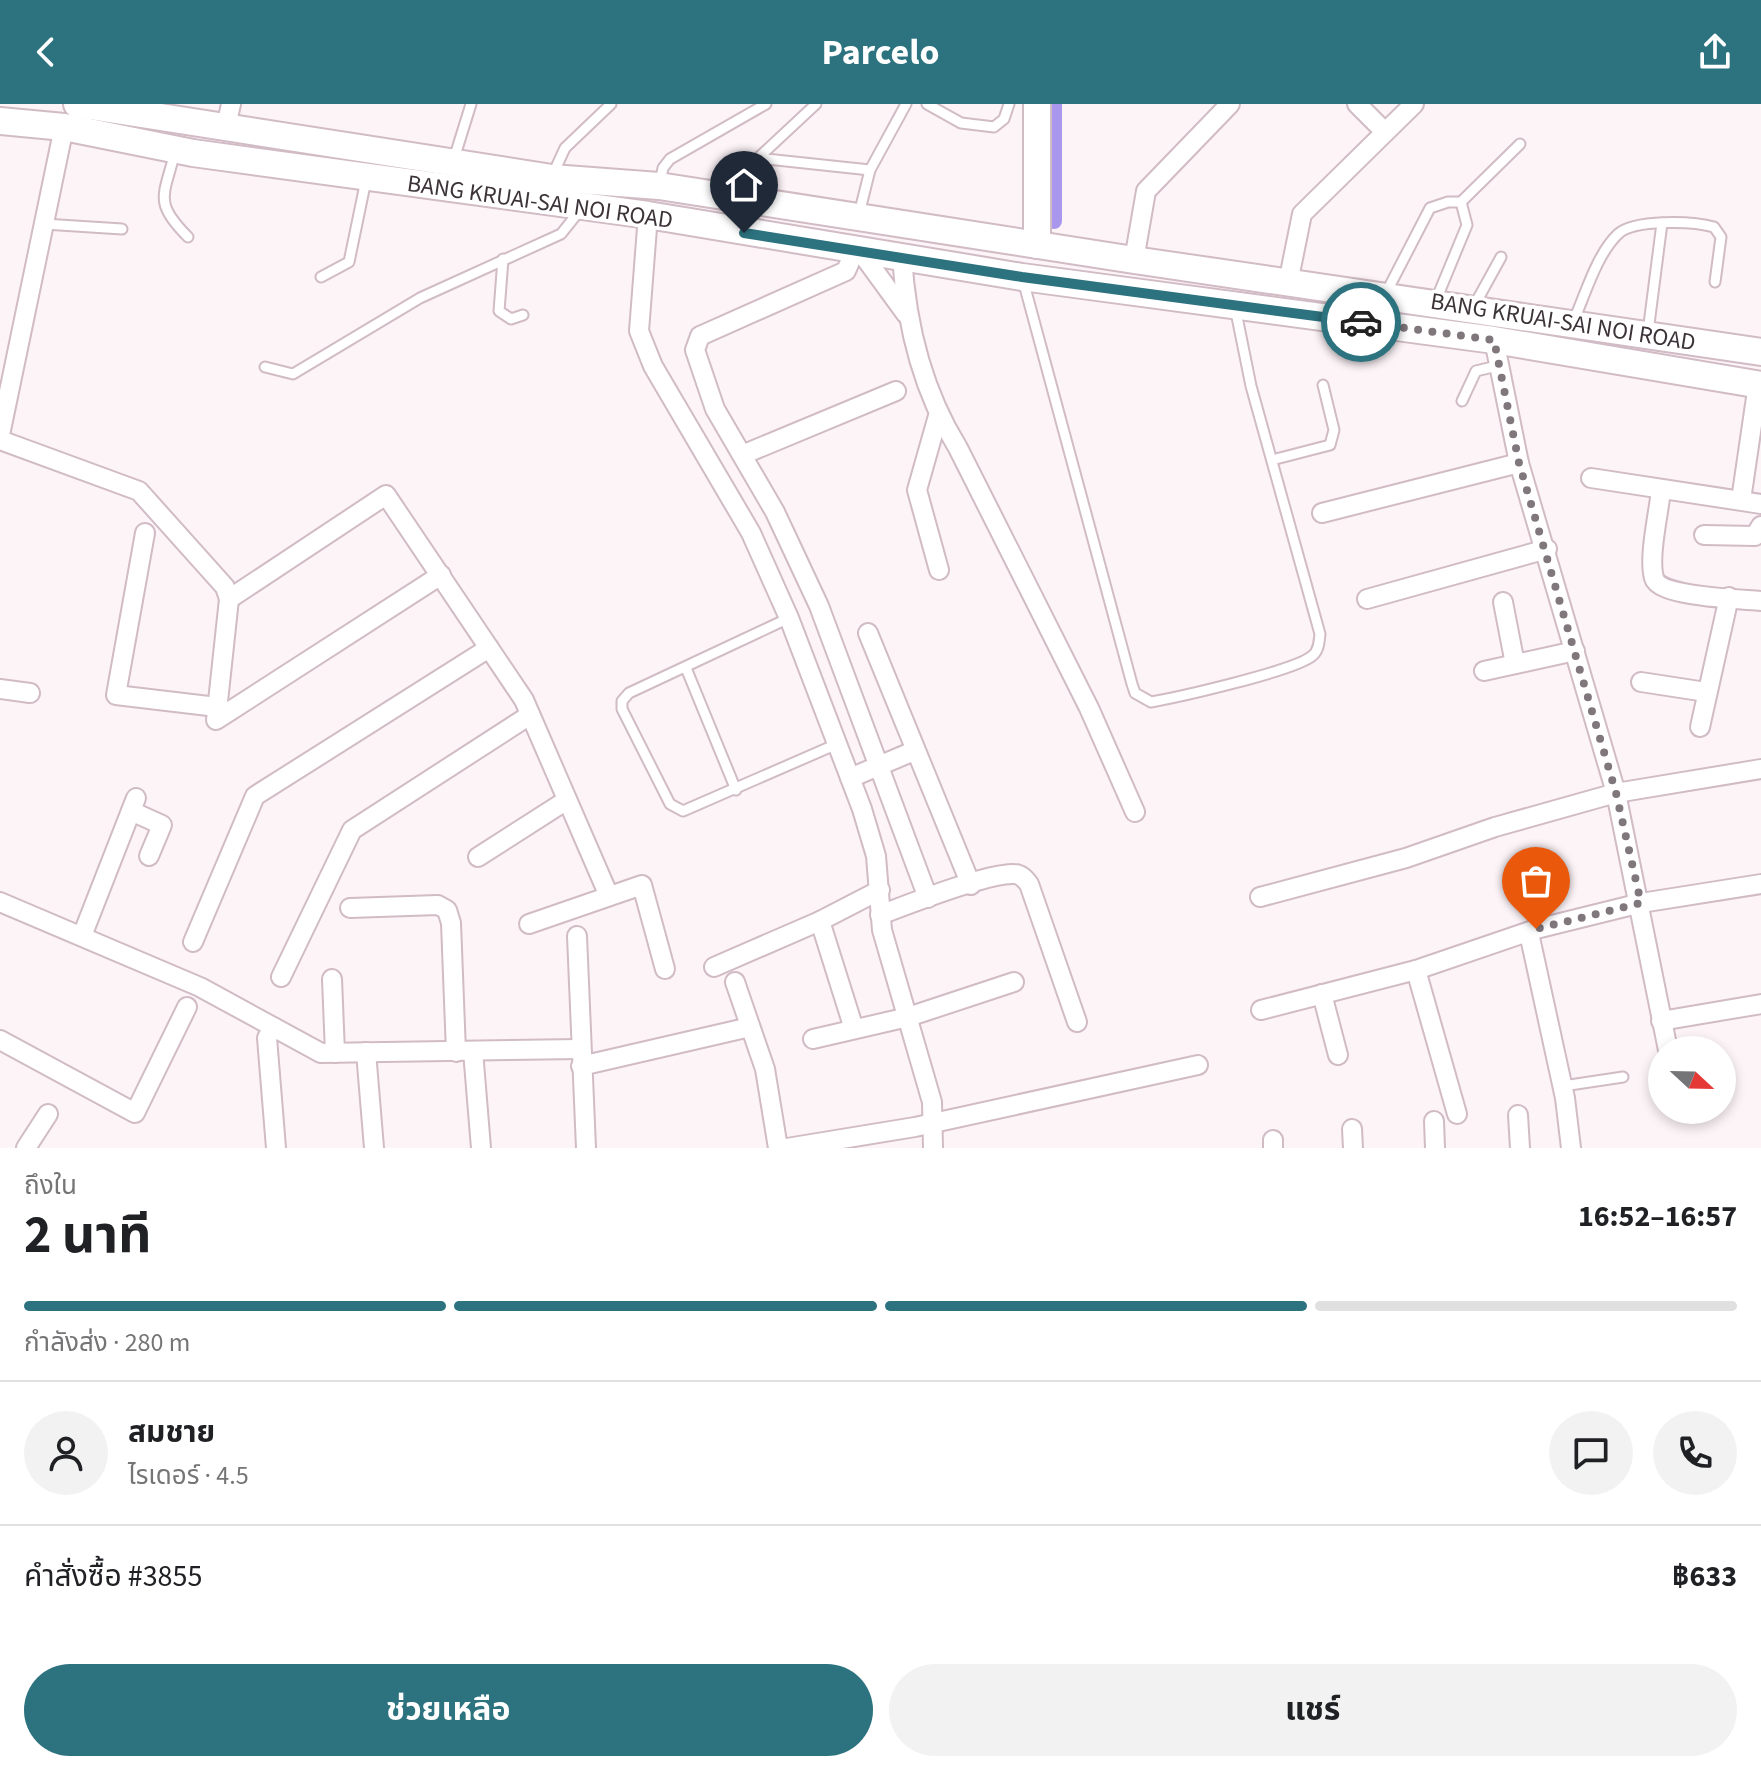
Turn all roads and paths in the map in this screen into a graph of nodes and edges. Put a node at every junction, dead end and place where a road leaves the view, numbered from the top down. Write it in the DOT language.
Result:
graph roads {
  1 [pos="77,104"];
  2 [pos="471,104"];
  3 [pos="611,104"];
  4 [pos="766,104"];
  5 [pos="816,104"];
  6 [pos="906,104"];
  7 [pos="927,104"];
  8 [pos="1009,104"];
  9 [pos="1037,104"];
  10 [pos="1230,104"];
  11 [pos="1357,104"];
  12 [pos="1414,104"];
  13 [pos="229,116"];
  14 [pos="0,121"];
  15 [pos="64,127"];
  16 [pos="1385,132"];
  17 [pos="273,134"];
  18 [pos="1520,144"];
  19 [pos="176,149"];
  20 [pos="758,158"];
  21 [pos="453,162"];
  22 [pos="269,163"];
  23 [pos="870,170"];
  24 [pos="366,177"];
  25 [pos="552,178"];
  26 [pos="659,186"];
  27 [pos="728,196"];
  28 [pos="1461,202"];
  29 [pos="583,206"];
  30 [pos="648,215"];
  31 [pos="859,218"];
  32 [pos="1662,223"];
  33 [pos="44,224"];
  34 [pos="122,229"];
  35 [pos="188,237"];
  36 [pos="1037,245"];
  37 [pos="857,250"];
  38 [pos="902,256"];
  39 [pos="1501,257"];
  40 [pos="503,259"];
  41 [pos="1134,260"];
  42 [pos="321,277"];
  43 [pos="1022,277"];
  44 [pos="1715,282"];
  45 [pos="1288,283"];
  46 [pos="1341,289"];
  47 [pos="1385,296"];
  48 [pos="1234,303"];
  49 [pos="1434,303"];
  50 [pos="1473,308"];
  51 [pos="906,314"];
  52 [pos="523,315"];
  53 [pos="1337,318"];
  54 [pos="1573,323"];
  55 [pos="1648,335"];
  56 [pos="1761,352"];
  57 [pos="1496,353"];
  58 [pos="265,367"];
  59 [pos="1760,384"];
  60 [pos="1323,385"];
  61 [pos="896,391"];
  62 [pos="1462,401"];
  63 [pos="715,409"];
  64 [pos="938,416"];
  65 [pos="684,418"];
  66 [pos="0,437"];
  67 [pos="742,455"];
  68 [pos="1272,460"];
  69 [pos="1519,463"];
  70 [pos="1591,478"];
  71 [pos="1661,490"];
  72 [pos="1741,500"];
  73 [pos="1761,504"];
  74 [pos="1322,513"];
  75 [pos="1761,526"];
  76 [pos="145,533"];
  77 [pos="1704,535"];
  78 [pos="1547,549"];
  79 [pos="939,570"];
  80 [pos="441,575"];
  81 [pos="1729,597"];
  82 [pos="229,599"];
  83 [pos="1367,599"];
  84 [pos="1761,601"];
  85 [pos="1503,602"];
  86 [pos="789,618"];
  87 [pos="868,633"];
  88 [pos="489,648"];
  89 [pos="1575,651"];
  90 [pos="1515,664"];
  91 [pos="686,668"];
  92 [pos="1484,671"];
  93 [pos="1641,682"];
  94 [pos="0,689"];
  95 [pos="1706,692"];
  96 [pos="30,693"];
  97 [pos="217,707"];
  98 [pos="530,715"];
  99 [pos="1700,727"];
  100 [pos="837,744"];
  101 [pos="914,751"];
  102 [pos="878,767"];
  103 [pos="1761,769"];
  104 [pos="850,778"];
  105 [pos="736,790"];
  106 [pos="1616,793"];
  107 [pos="567,800"];
  108 [pos="1135,812"];
  109 [pos="122,833"];
  110 [pos="478,857"];
  111 [pos="1761,884"];
  112 [pos="971,885"];
  113 [pos="880,890"];
  114 [pos="609,896"];
  115 [pos="1260,897"];
  116 [pos="928,898"];
  117 [pos="0,902"];
  118 [pos="1641,903"];
  119 [pos="350,908"];
  120 [pos="880,915"];
  121 [pos="820,921"];
  122 [pos="529,924"];
  123 [pos="1529,933"];
  124 [pos="82,936"];
  125 [pos="577,936"];
  126 [pos="193,942"];
  127 [pos="714,967"];
  128 [pos="665,969"];
  129 [pos="1416,970"];
  130 [pos="281,977"];
  131 [pos="332,979"];
  132 [pos="735,982"];
  133 [pos="1014,982"];
  134 [pos="1322,994"];
  135 [pos="1761,1004"];
  136 [pos="187,1007"];
  137 [pos="1261,1010"];
  138 [pos="908,1017"];
  139 [pos="1661,1021"];
  140 [pos="1077,1022"];
  141 [pos="273,1027"];
  142 [pos="750,1027"];
  143 [pos="854,1029"];
  144 [pos="1665,1036"];
  145 [pos="813,1039"];
  146 [pos="0,1040"];
  147 [pos="366,1052"];
  148 [pos="465,1052"];
  149 [pos="335,1053"];
  150 [pos="1338,1055"];
  151 [pos="580,1058"];
  152 [pos="1198,1065"];
  153 [pos="1623,1077"];
  154 [pos="1563,1086"];
  155 [pos="48,1114"];
  156 [pos="1457,1114"];
  157 [pos="1518,1115"];
  158 [pos="1434,1121"];
  159 [pos="935,1123"];
  160 [pos="1352,1129"];
  161 [pos="26,1148"];
  162 [pos="276,1148"];
  163 [pos="374,1148"];
  164 [pos="481,1148"];
  165 [pos="586,1148"];
  166 [pos="778,1148"];
  167 [pos="787,1148"];
  168 [pos="933,1148"];
  169 [pos="1353,1148"];
  170 [pos="1435,1148"];
  171 [pos="1520,1148"];
  172 [pos="1571,1148"];
  1 -- 13 [label="main road, BANG KRUAI-SAI NOI ROAD"];
  2 -- 21 [label="lane"];
  3 -- 25 [label="lane"];
  4 -- 26 [label="lane"];
  5 -- 20 [label="lane"];
  6 -- 23 [label="lane"];
  7 -- 8 [label="lane"];
  9 -- 36 [label="main road"];
  10 -- 41 [label="street"];
  11 -- 16 [label="street"];
  12 -- 16 [label="street"];
  13 -- 17 [label="main road, BANG KRUAI-SAI NOI ROAD"];
  14 -- 15 [label="main road, BANG KRUAI-SAI NOI ROAD"];
  15 -- 19 [label="main road, BANG KRUAI-SAI NOI ROAD"];
  15 -- 33 [label="street"];
  16 -- 45 [label="street"];
  17 -- 21 [label="main road, BANG KRUAI-SAI NOI ROAD"];
  17 -- 22 [label="main road"];
  18 -- 28 [label="lane"];
  19 -- 22 [label="main road, BANG KRUAI-SAI NOI ROAD"];
  19 -- 35 [label="lane"];
  20 -- 23 [label="lane"];
  20 -- 27 [label="lane"];
  21 -- 25 [label="main road, BANG KRUAI-SAI NOI ROAD"];
  22 -- 24 [label="main road, BANG KRUAI-SAI NOI ROAD"];
  23 -- 31 [label="lane"];
  24 -- 29 [label="main road, BANG KRUAI-SAI NOI ROAD"];
  24 -- 42 [label="lane"];
  25 -- 26 [label="main road, BANG KRUAI-SAI NOI ROAD"];
  26 -- 27 [label="main road, BANG KRUAI-SAI NOI ROAD"];
  27 -- 31 [label="main road, BANG KRUAI-SAI NOI ROAD"];
  28 -- 47 [label="lane"];
  28 -- 49 [label="lane"];
  29 -- 30 [label="main road, BANG KRUAI-SAI NOI ROAD"];
  29 -- 40 [label="lane"];
  30 -- 37 [label="main road, BANG KRUAI-SAI NOI ROAD"];
  30 -- 65 [label="street"];
  31 -- 36 [label="main road, BANG KRUAI-SAI NOI ROAD"];
  32 -- 44 [label="lane"];
  32 -- 54 [label="lane"];
  32 -- 55 [label="lane"];
  33 -- 34 [label="lane"];
  33 -- 66 [label="street"];
  36 -- 41 [label="main road, BANG KRUAI-SAI NOI ROAD"];
  37 -- 38 [label="main road, BANG KRUAI-SAI NOI ROAD"];
  37 -- 51 [label="street"];
  37 -- 63 [label="street"];
  38 -- 43 [label="main road, BANG KRUAI-SAI NOI ROAD"];
  38 -- 51 [label="street"];
  39 -- 50 [label="lane"];
  40 -- 52 [label="lane"];
  40 -- 58 [label="lane"];
  41 -- 45 [label="main road, BANG KRUAI-SAI NOI ROAD"];
  43 -- 48 [label="main road, BANG KRUAI-SAI NOI ROAD"];
  43 -- 68 [label="lane"];
  45 -- 46 [label="main road, BANG KRUAI-SAI NOI ROAD"];
  46 -- 47 [label="main road, BANG KRUAI-SAI NOI ROAD"];
  46 -- 53 [label="main road"];
  47 -- 49 [label="main road, BANG KRUAI-SAI NOI ROAD"];
  48 -- 53 [label="main road, BANG KRUAI-SAI NOI ROAD"];
  48 -- 68 [label="lane"];
  49 -- 50 [label="main road, BANG KRUAI-SAI NOI ROAD"];
  50 -- 54 [label="main road, BANG KRUAI-SAI NOI ROAD"];
  51 -- 64 [label="street"];
  53 -- 57 [label="main road, BANG KRUAI-SAI NOI ROAD"];
  54 -- 55 [label="main road, BANG KRUAI-SAI NOI ROAD"];
  55 -- 56 [label="main road, BANG KRUAI-SAI NOI ROAD"];
  57 -- 59 [label="main road, BANG KRUAI-SAI NOI ROAD"];
  57 -- 62 [label="lane"];
  57 -- 69 [label="street"];
  59 -- 72 [label="street"];
  60 -- 68 [label="lane"];
  61 -- 67 [label="street"];
  63 -- 65 [label="street"];
  63 -- 67 [label="street"];
  64 -- 79 [label="street"];
  64 -- 108 [label="street"];
  65 -- 86 [label="street"];
  66 -- 82 [label="street"];
  67 -- 102 [label="street"];
  69 -- 74 [label="street"];
  69 -- 78 [label="street"];
  70 -- 71 [label="street"];
  71 -- 72 [label="street"];
  71 -- 81 [label="street"];
  72 -- 73 [label="street"];
  75 -- 77 [label="street"];
  76 -- 97 [label="street"];
  78 -- 83 [label="street"];
  78 -- 89 [label="street"];
  80 -- 82 [label="street"];
  80 -- 88 [label="street"];
  80 -- 97 [label="street"];
  81 -- 84 [label="street"];
  81 -- 95 [label="street"];
  82 -- 97 [label="street"];
  85 -- 90 [label="street"];
  86 -- 91 [label="lane"];
  86 -- 100 [label="street"];
  87 -- 101 [label="street"];
  88 -- 98 [label="street"];
  88 -- 126 [label="street"];
  89 -- 90 [label="street"];
  89 -- 106 [label="street"];
  90 -- 92 [label="street"];
  91 -- 105 [label="lane"];
  91 -- 105 [label="lane"];
  93 -- 95 [label="street"];
  94 -- 96 [label="street"];
  95 -- 99 [label="street"];
  98 -- 107 [label="street"];
  98 -- 130 [label="street"];
  100 -- 104 [label="street"];
  100 -- 105 [label="lane"];
  101 -- 102 [label="street"];
  101 -- 112 [label="street"];
  102 -- 104 [label="street"];
  102 -- 116 [label="street"];
  103 -- 106 [label="street"];
  104 -- 113 [label="street"];
  106 -- 115 [label="street"];
  106 -- 118 [label="street"];
  107 -- 110 [label="street"];
  107 -- 114 [label="street"];
  109 -- 109 [label="street"];
  109 -- 124 [label="street"];
  111 -- 118 [label="street"];
  112 -- 116 [label="street"];
  112 -- 140 [label="street"];
  113 -- 120 [label="street"];
  113 -- 121 [label="street"];
  114 -- 122 [label="street"];
  114 -- 128 [label="street"];
  116 -- 120 [label="street"];
  117 -- 124 [label="street"];
  118 -- 123 [label="street"];
  118 -- 139 [label="street"];
  119 -- 148 [label="street"];
  120 -- 138 [label="street"];
  121 -- 127 [label="street"];
  121 -- 143 [label="street"];
  123 -- 129 [label="street"];
  123 -- 154 [label="street"];
  124 -- 141 [label="street"];
  125 -- 151 [label="street"];
  129 -- 134 [label="street"];
  129 -- 156 [label="street"];
  131 -- 149 [label="street"];
  132 -- 142 [label="street"];
  133 -- 138 [label="street"];
  134 -- 137 [label="street"];
  134 -- 150 [label="street"];
  135 -- 139 [label="street"];
  136 -- 146 [label="street"];
  138 -- 143 [label="street"];
  138 -- 159 [label="street"];
  139 -- 144 [label="street"];
  141 -- 149 [label="street"];
  141 -- 162 [label="street"];
  142 -- 151 [label="street"];
  142 -- 166 [label="street"];
  143 -- 145 [label="street"];
  147 -- 148 [label="street"];
  147 -- 149 [label="street"];
  147 -- 163 [label="street"];
  148 -- 151 [label="street"];
  148 -- 164 [label="street"];
  151 -- 165 [label="street"];
  152 -- 159 [label="street"];
  153 -- 154 [label="lane"];
  154 -- 172 [label="street"];
  155 -- 161 [label="street"];
  157 -- 171 [label="street"];
  158 -- 170 [label="street"];
  159 -- 167 [label="street"];
  159 -- 168 [label="street"];
  160 -- 169 [label="street"];
}
